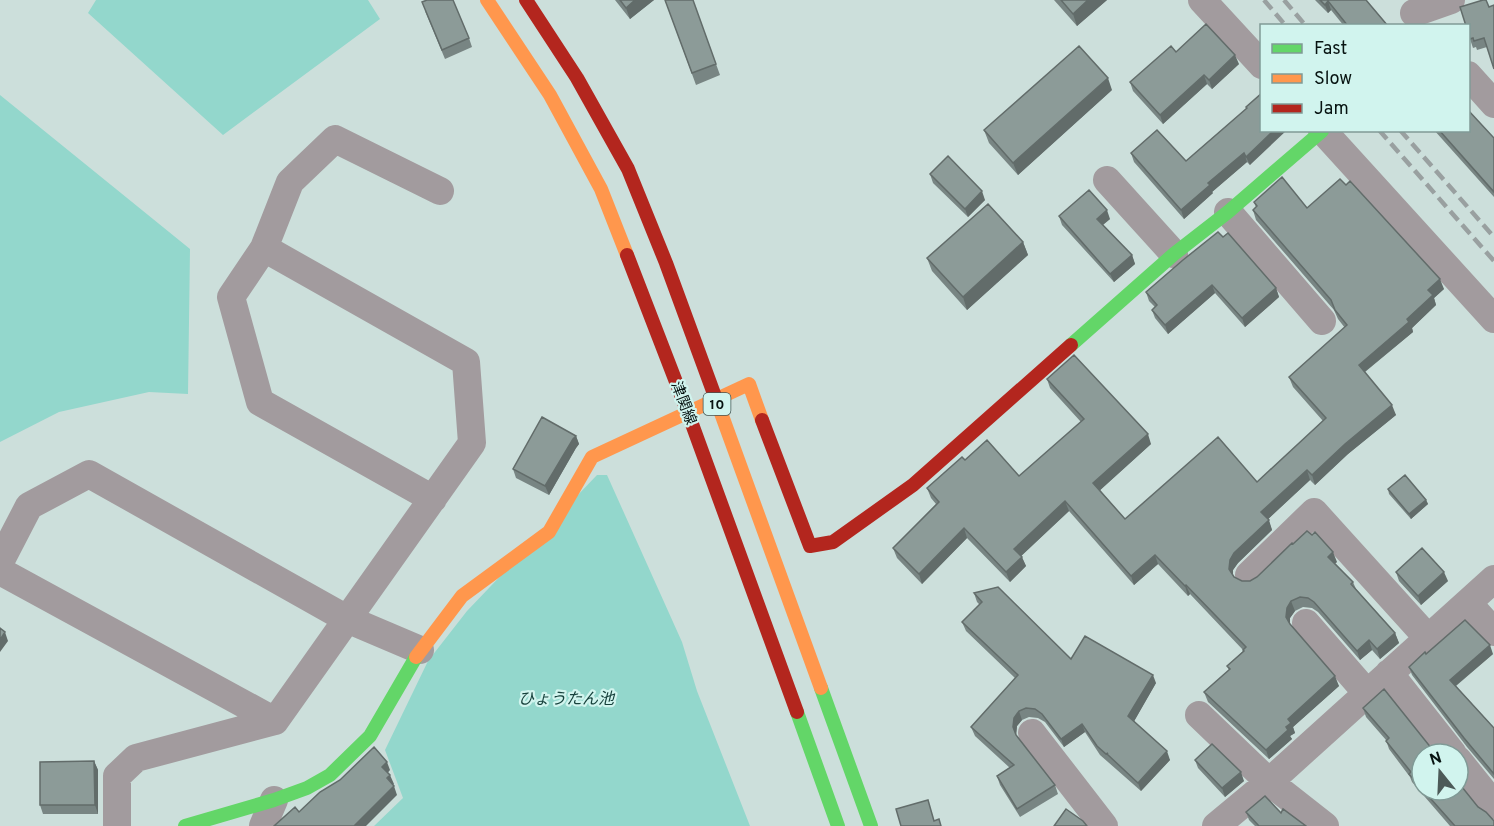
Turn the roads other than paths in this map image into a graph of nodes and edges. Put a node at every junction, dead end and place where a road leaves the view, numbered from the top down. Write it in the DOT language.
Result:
graph roads {
  1 [pos="487,0"];
  2 [pos="526,0"];
  3 [pos="1202,0"];
  4 [pos="1451,0"];
  5 [pos="1414,13"];
  6 [pos="1260,63"];
  7 [pos="1470,77"];
  8 [pos="1494,104"];
  9 [pos="1321,132"];
  10 [pos="1323,132"];
  11 [pos="1107,180"];
  12 [pos="440,191"];
  13 [pos="1228,212"];
  14 [pos="264,248"];
  15 [pos="1174,254"];
  16 [pos="1494,319"];
  17 [pos="1322,321"];
  18 [pos="715,399"];
  19 [pos="688,413"];
  20 [pos="433,500"];
  21 [pos="0,562"];
  22 [pos="0,571"];
  23 [pos="1249,576"];
  24 [pos="1494,579"];
  25 [pos="1468,603"];
  26 [pos="347,619"];
  27 [pos="1306,623"];
  28 [pos="1494,632"];
  29 [pos="1428,638"];
  30 [pos="420,650"];
  31 [pos="1389,674"];
  32 [pos="1367,693"];
  33 [pos="1199,715"];
  34 [pos="275,721"];
  35 [pos="1032,733"];
  36 [pos="1443,742"];
  37 [pos="1470,775"];
  38 [pos="1269,782"];
  39 [pos="274,800"];
  40 [pos="1494,805"];
  41 [pos="117,826"];
  42 [pos="185,826"];
  43 [pos="263,826"];
  44 [pos="838,826"];
  45 [pos="871,826"];
  46 [pos="1104,826"];
  47 [pos="1216,826"];
  48 [pos="1325,826"];
  1 -- 19 [label="main road, 津関線 / 10"];
  2 -- 18 [label="main road, 津関線 / 10"];
  3 -- 6 [label="street"];
  4 -- 5 [label="street"];
  7 -- 8 [label="street"];
  9 -- 13 [label="main road"];
  10 -- 16 [label="street"];
  11 -- 15 [label="street"];
  12 -- 14 [label="street"];
  13 -- 15 [label="main road"];
  13 -- 17 [label="street"];
  14 -- 20 [label="street"];
  14 -- 20 [label="street"];
  15 -- 18 [label="main road"];
  18 -- 19 [label="main road"];
  18 -- 45 [label="main road, 津関線 / 10"];
  19 -- 30 [label="main road"];
  19 -- 44 [label="main road, 津関線 / 10"];
  20 -- 26 [label="street"];
  21 -- 26 [label="street"];
  22 -- 34 [label="street"];
  23 -- 29 [label="street"];
  24 -- 25 [label="street"];
  25 -- 28 [label="street"];
  25 -- 29 [label="street"];
  26 -- 30 [label="street"];
  26 -- 34 [label="street"];
  27 -- 32 [label="street"];
  29 -- 31 [label="street"];
  30 -- 39 [label="main road"];
  31 -- 32 [label="street"];
  31 -- 36 [label="street"];
  32 -- 38 [label="street"];
  33 -- 38 [label="street"];
  34 -- 41 [label="street"];
  35 -- 46 [label="street"];
  37 -- 40 [label="street"];
  38 -- 47 [label="street"];
  38 -- 48 [label="street"];
  39 -- 42 [label="main road"];
  39 -- 43 [label="street"];
}
